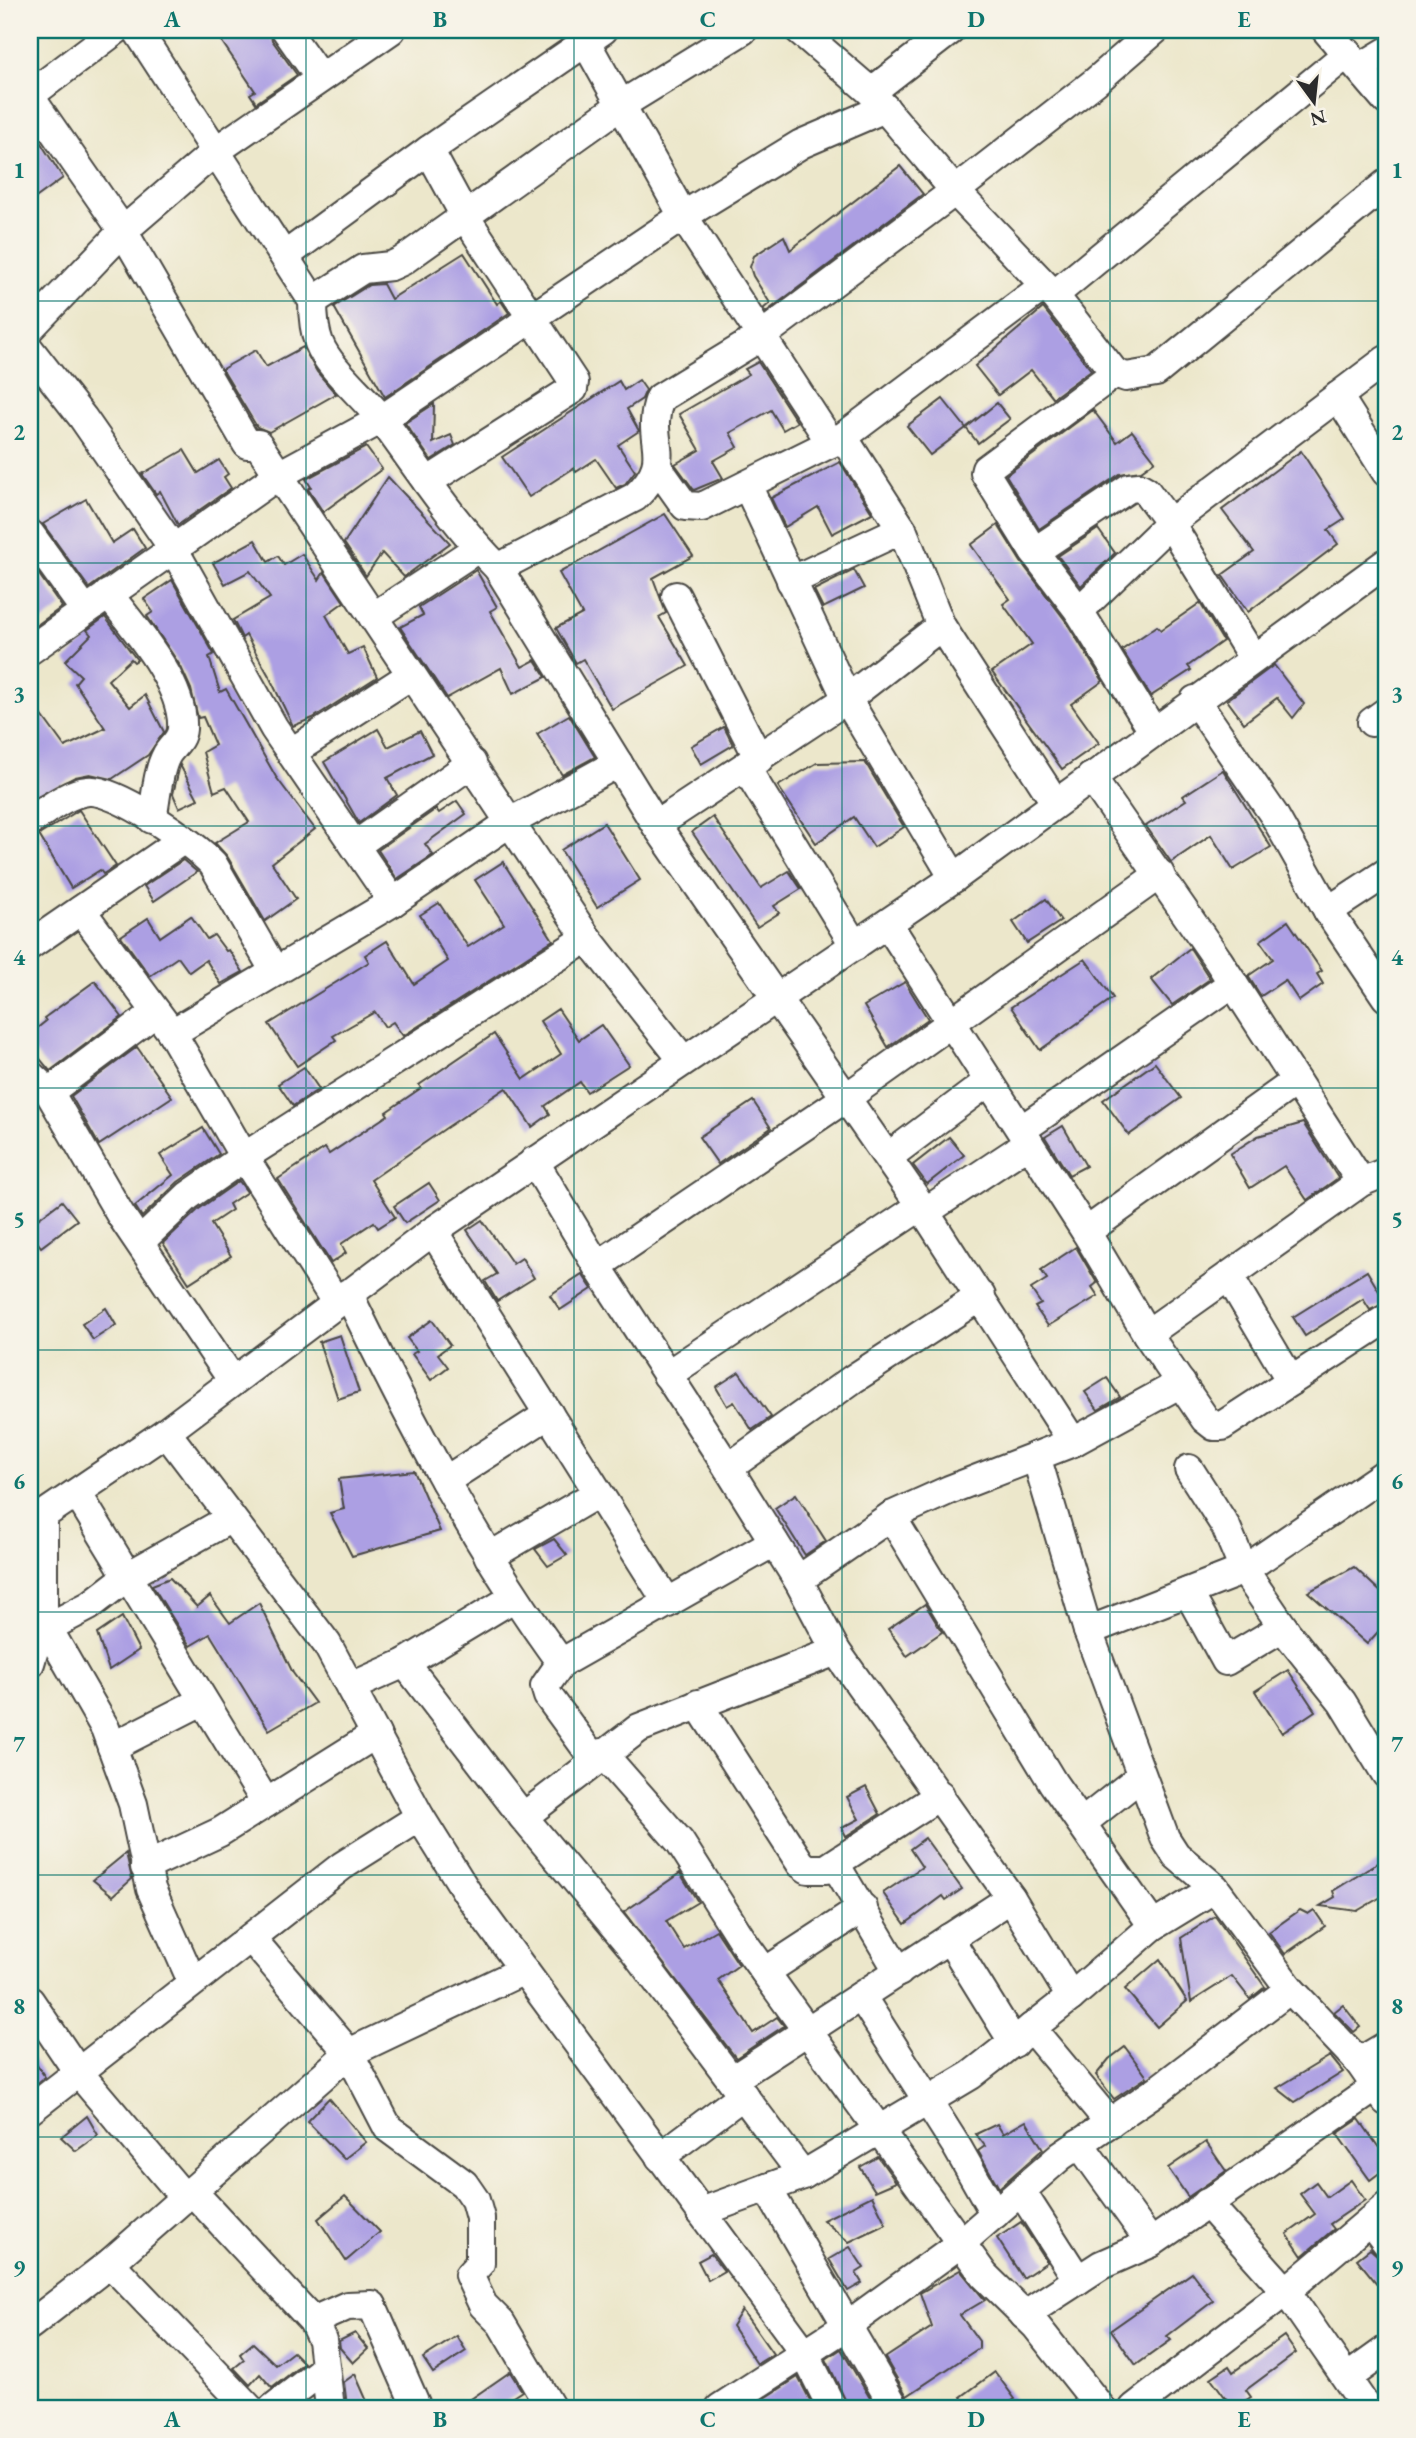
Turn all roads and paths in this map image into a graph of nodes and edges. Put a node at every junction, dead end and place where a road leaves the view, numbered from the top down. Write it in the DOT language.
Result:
graph roads {
  1 [pos="116,30"];
  2 [pos="136,30"];
  3 [pos="286,30"];
  4 [pos="391,30"];
  5 [pos="743,30"];
  6 [pos="799,30"];
  7 [pos="951,30"];
  8 [pos="1155,30"];
  9 [pos="1326,30"];
  10 [pos="590,33"];
  11 [pos="1386,52"];
  12 [pos="1355,60"];
  13 [pos="320,78"];
  14 [pos="30,99"];
  15 [pos="878,100"];
  16 [pos="1386,100"];
  17 [pos="621,105"];
  18 [pos="217,150"];
  19 [pos="429,150"];
  20 [pos="1386,184"];
  21 [pos="955,191"];
  22 [pos="683,216"];
  23 [pos="466,218"];
  24 [pos="123,231"];
  25 [pos="286,255"];
  26 [pos="1049,290"];
  27 [pos="313,301"];
  28 [pos="533,317"];
  29 [pos="30,328"];
  30 [pos="760,337"];
  31 [pos="30,350"];
  32 [pos="1386,360"];
  33 [pos="1115,373"];
  34 [pos="1338,396"];
  35 [pos="382,419"];
  36 [pos="837,440"];
  37 [pos="658,468"];
  38 [pos="1386,472"];
  39 [pos="276,476"];
  40 [pos="427,482"];
  41 [pos="747,485"];
  42 [pos="1170,523"];
  43 [pos="902,529"];
  44 [pos="30,534"];
  45 [pos="173,548"];
  46 [pos="478,548"];
  47 [pos="1034,552"];
  48 [pos="1386,564"];
  49 [pos="498,568"];
  50 [pos="791,581"];
  51 [pos="676,596"];
  52 [pos="97,602"];
  53 [pos="1079,611"];
  54 [pos="373,617"];
  55 [pos="941,626"];
  56 [pos="30,650"];
  57 [pos="1253,658"];
  58 [pos="411,675"];
  59 [pos="847,699"];
  60 [pos="1195,700"];
  61 [pos="1153,731"];
  62 [pos="292,752"];
  63 [pos="472,763"];
  64 [pos="618,763"];
  65 [pos="752,764"];
  66 [pos="1091,777"];
  67 [pos="1055,802"];
  68 [pos="152,820"];
  69 [pos="30,821"];
  70 [pos="512,821"];
  71 [pos="656,825"];
  72 [pos="181,841"];
  73 [pos="356,845"];
  74 [pos="1386,873"];
  75 [pos="1160,874"];
  76 [pos="954,878"];
  77 [pos="393,902"];
  78 [pos="81,910"];
  79 [pos="1328,911"];
  80 [pos="888,924"];
  81 [pos="587,938"];
  82 [pos="30,945"];
  83 [pos="855,946"];
  84 [pos="274,970"];
  85 [pos="1233,983"];
  86 [pos="1386,997"];
  87 [pos="779,998"];
  88 [pos="950,1022"];
  89 [pos="164,1023"];
  90 [pos="683,1060"];
  91 [pos="989,1081"];
  92 [pos="1296,1081"];
  93 [pos="39,1084"];
  94 [pos="847,1097"];
  95 [pos="1025,1137"];
  96 [pos="244,1157"];
  97 [pos="888,1157"];
  98 [pos="534,1161"];
  99 [pos="1374,1177"];
  100 [pos="923,1209"];
  101 [pos="433,1231"];
  102 [pos="1086,1232"];
  103 [pos="141,1241"];
  104 [pos="597,1266"];
  105 [pos="1230,1278"];
  106 [pos="981,1296"];
  107 [pos="342,1298"];
  108 [pos="1386,1320"];
  109 [pos="1147,1334"];
  110 [pos="667,1375"];
  111 [pos="233,1381"];
  112 [pos="1291,1381"];
  113 [pos="1181,1383"];
  114 [pos="550,1414"];
  115 [pos="166,1432"];
  116 [pos="1073,1442"];
  117 [pos="1036,1456"];
  118 [pos="728,1468"];
  119 [pos="1189,1469"];
  120 [pos="1386,1473"];
  121 [pos="445,1481"];
  122 [pos="77,1493"];
  123 [pos="597,1493"];
  124 [pos="891,1516"];
  125 [pos="231,1518"];
  126 [pos="36,1520"];
  127 [pos="774,1542"];
  128 [pos="489,1557"];
  129 [pos="1244,1570"];
  130 [pos="128,1576"];
  131 [pos="798,1580"];
  132 [pos="1188,1592"];
  133 [pos="513,1598"];
  134 [pos="668,1603"];
  135 [pos="45,1624"];
  136 [pos="1283,1627"];
  137 [pos="1088,1631"];
  138 [pos="836,1651"];
  139 [pos="30,1663"];
  140 [pos="405,1663"];
  141 [pos="561,1663"];
  142 [pos="351,1687"];
  143 [pos="202,1701"];
  144 [pos="698,1704"];
  145 [pos="376,1734"];
  146 [pos="112,1747"];
  147 [pos="598,1756"];
  148 [pos="1386,1774"];
  149 [pos="1140,1777"];
  150 [pos="940,1795"];
  151 [pos="266,1803"];
  152 [pos="420,1817"];
  153 [pos="523,1817"];
  154 [pos="1082,1823"];
  155 [pos="835,1864"];
  156 [pos="145,1867"];
  157 [pos="1215,1888"];
  158 [pos="1011,1898"];
  159 [pos="863,1908"];
  160 [pos="1153,1926"];
  161 [pos="251,1938"];
  162 [pos="949,1938"];
  163 [pos="524,1970"];
  164 [pos="765,1972"];
  165 [pos="899,1972"];
  166 [pos="192,1980"];
  167 [pos="1290,1989"];
  168 [pos="862,1996"];
  169 [pos="1071,1997"];
  170 [pos="30,2001"];
  171 [pos="808,2031"];
  172 [pos="1022,2036"];
  173 [pos="1386,2046"];
  174 [pos="349,2053"];
  175 [pos="1359,2062"];
  176 [pos="78,2072"];
  177 [pos="738,2088"];
  178 [pos="1381,2094"];
  179 [pos="928,2101"];
  180 [pos="30,2110"];
  181 [pos="1110,2123"];
  182 [pos="879,2129"];
  183 [pos="1079,2143"];
  184 [pos="660,2157"];
  185 [pos="803,2175"];
  186 [pos="767,2188"];
  187 [pos="1021,2191"];
  188 [pos="188,2194"];
  189 [pos="1207,2203"];
  190 [pos="701,2212"];
  191 [pos="995,2214"];
  192 [pos="1381,2223"];
  193 [pos="961,2243"];
  194 [pos="1151,2243"];
  195 [pos="110,2263"];
  196 [pos="1077,2280"];
  197 [pos="1286,2291"];
  198 [pos="1024,2315"];
  199 [pos="313,2321"];
  200 [pos="30,2325"];
  201 [pos="845,2327"];
  202 [pos="1386,2350"];
  203 [pos="804,2352"];
  204 [pos="325,2368"];
  205 [pos="1347,2378"];
  206 [pos="248,2408"];
  207 [pos="273,2408"];
  208 [pos="330,2408"];
  209 [pos="416,2408"];
  210 [pos="551,2408"];
  211 [pos="720,2408"];
  212 [pos="832,2408"];
  213 [pos="895,2408"];
  214 [pos="1101,2408"];
  215 [pos="1134,2408"];
  216 [pos="1367,2408"];
  1 -- 14 [label="street"];
  2 -- 18 [label="street"];
  3 -- 13 [label="street"];
  4 -- 13 [label="street"];
  5 -- 17 [label="street"];
  6 -- 15 [label="street"];
  7 -- 15 [label="street"];
  8 -- 21 [label="street"];
  9 -- 12 [label="street"];
  10 -- 17 [label="street"];
  10 -- 19 [label="street"];
  11 -- 12 [label="street"];
  12 -- 16 [label="street"];
  12 -- 26 [label="street"];
  13 -- 18 [label="street"];
  14 -- 24 [label="street"];
  15 -- 21 [label="street"];
  15 -- 22 [label="street"];
  17 -- 22 [label="street"];
  17 -- 23 [label="street"];
  18 -- 24 [label="street"];
  18 -- 25 [label="street"];
  19 -- 23 [label="street"];
  19 -- 25 [label="street"];
  20 -- 33 [label="street"];
  21 -- 26 [label="street"];
  21 -- 30 [label="street"];
  22 -- 28 [label="street"];
  22 -- 30 [label="street"];
  23 -- 27 [label="street"];
  23 -- 28 [label="street"];
  24 -- 29 [label="street"];
  24 -- 39 [label="street"];
  25 -- 27 [label="street"];
  26 -- 33 [label="street"];
  26 -- 36 [label="street"];
  27 -- 35 [label="street"];
  28 -- 35 [label="street"];
  28 -- 40 [label="street"];
  30 -- 36 [label="street"];
  30 -- 37 [label="street"];
  31 -- 45 [label="street"];
  32 -- 34 [label="street"];
  33 -- 47 [label="street"];
  34 -- 38 [label="street"];
  34 -- 42 [label="street"];
  35 -- 39 [label="street"];
  35 -- 40 [label="street"];
  36 -- 41 [label="street"];
  36 -- 43 [label="street"];
  37 -- 41 [label="street"];
  37 -- 49 [label="street"];
  39 -- 45 [label="street"];
  39 -- 54 [label="street"];
  40 -- 46 [label="street"];
  41 -- 50 [label="street"];
  42 -- 47 [label="street"];
  42 -- 53 [label="street"];
  42 -- 57 [label="street"];
  43 -- 50 [label="street"];
  43 -- 55 [label="street"];
  44 -- 52 [label="street"];
  45 -- 52 [label="street"];
  45 -- 62 [label="street"];
  46 -- 49 [label="street"];
  46 -- 54 [label="street"];
  47 -- 53 [label="street"];
  48 -- 57 [label="street"];
  49 -- 64 [label="street"];
  50 -- 59 [label="street"];
  51 -- 65 [label="street"];
  52 -- 56 [label="street"];
  52 -- 68 [label="street"];
  53 -- 61 [label="street"];
  54 -- 58 [label="street"];
  55 -- 59 [label="street"];
  55 -- 67 [label="street"];
  57 -- 60 [label="street"];
  58 -- 62 [label="street"];
  58 -- 63 [label="street"];
  59 -- 65 [label="street"];
  59 -- 76 [label="street"];
  60 -- 61 [label="street"];
  60 -- 79 [label="street"];
  61 -- 66 [label="street"];
  62 -- 73 [label="street"];
  63 -- 70 [label="street"];
  63 -- 73 [label="street"];
  64 -- 70 [label="street"];
  64 -- 71 [label="street"];
  65 -- 71 [label="street"];
  65 -- 83 [label="street"];
  66 -- 67 [label="street"];
  66 -- 75 [label="street"];
  67 -- 76 [label="street"];
  68 -- 69 [label="street"];
  68 -- 72 [label="street"];
  70 -- 77 [label="street"];
  70 -- 81 [label="street"];
  71 -- 87 [label="street"];
  72 -- 78 [label="street"];
  72 -- 84 [label="street"];
  73 -- 77 [label="street"];
  74 -- 79 [label="street"];
  75 -- 85 [label="street"];
  75 -- 88 [label="street"];
  76 -- 80 [label="street"];
  77 -- 84 [label="street"];
  78 -- 82 [label="street"];
  78 -- 89 [label="street"];
  79 -- 86 [label="street"];
  80 -- 83 [label="street"];
  80 -- 88 [label="street"];
  81 -- 90 [label="street"];
  81 -- 96 [label="street"];
  83 -- 87 [label="street"];
  84 -- 89 [label="street"];
  85 -- 92 [label="street"];
  85 -- 95 [label="street"];
  87 -- 90 [label="street"];
  87 -- 94 [label="street"];
  88 -- 91 [label="street"];
  88 -- 94 [label="street"];
  89 -- 93 [label="street"];
  89 -- 96 [label="street"];
  90 -- 98 [label="street"];
  91 -- 95 [label="street"];
  91 -- 97 [label="street"];
  92 -- 99 [label="street"];
  92 -- 102 [label="street"];
  93 -- 103 [label="street"];
  94 -- 97 [label="street"];
  94 -- 104 [label="street"];
  95 -- 100 [label="street"];
  95 -- 102 [label="street"];
  96 -- 103 [label="street"];
  96 -- 107 [label="street"];
  97 -- 100 [label="street"];
  98 -- 101 [label="street"];
  98 -- 104 [label="street"];
  99 -- 105 [label="street"];
  100 -- 106 [label="street"];
  100 -- 110 [label="street"];
  101 -- 107 [label="street"];
  101 -- 114 [label="street"];
  102 -- 109 [label="street"];
  103 -- 111 [label="street"];
  104 -- 110 [label="street"];
  105 -- 109 [label="street"];
  105 -- 112 [label="street"];
  106 -- 116 [label="street"];
  106 -- 118 [label="street"];
  107 -- 111 [label="street"];
  107 -- 121 [label="street"];
  108 -- 112 [label="street"];
  109 -- 113 [label="street"];
  110 -- 118 [label="street"];
  111 -- 115 [label="street"];
  112 -- 113 [label="street"];
  113 -- 116 [label="street"];
  114 -- 121 [label="street"];
  114 -- 123 [label="street"];
  115 -- 122 [label="street"];
  115 -- 125 [label="street"];
  116 -- 117 [label="street"];
  117 -- 124 [label="street"];
  117 -- 137 [label="street"];
  118 -- 127 [label="street"];
  119 -- 129 [label="street"];
  120 -- 129 [label="street"];
  121 -- 128 [label="street"];
  122 -- 126 [label="street"];
  122 -- 130 [label="street"];
  123 -- 128 [label="street"];
  123 -- 134 [label="street"];
  124 -- 131 [label="street"];
  124 -- 154 [label="street"];
  125 -- 130 [label="street"];
  125 -- 142 [label="street"];
  126 -- 135 [label="street"];
  127 -- 131 [label="street"];
  127 -- 134 [label="street"];
  128 -- 133 [label="street"];
  129 -- 132 [label="street"];
  129 -- 136 [label="street"];
  130 -- 135 [label="street"];
  130 -- 143 [label="street"];
  131 -- 138 [label="street"];
  132 -- 136 [label="street"];
  132 -- 137 [label="street"];
  133 -- 140 [label="street"];
  133 -- 141 [label="street"];
  134 -- 141 [label="street"];
  135 -- 139 [label="street"];
  135 -- 146 [label="street"];
  136 -- 148 [label="street"];
  137 -- 149 [label="street"];
  138 -- 144 [label="street"];
  138 -- 150 [label="street"];
  140 -- 142 [label="street"];
  140 -- 153 [label="street"];
  141 -- 147 [label="street"];
  142 -- 145 [label="street"];
  143 -- 146 [label="street"];
  143 -- 151 [label="street"];
  144 -- 147 [label="street"];
  144 -- 155 [label="street"];
  145 -- 151 [label="street"];
  145 -- 152 [label="street"];
  146 -- 156 [label="street"];
  147 -- 153 [label="street"];
  147 -- 164 [label="street"];
  149 -- 154 [label="street"];
  149 -- 157 [label="street"];
  150 -- 155 [label="street"];
  150 -- 158 [label="street"];
  151 -- 156 [label="street"];
  152 -- 161 [label="street"];
  152 -- 163 [label="street"];
  153 -- 177 [label="street"];
  154 -- 160 [label="street"];
  155 -- 159 [label="street"];
  156 -- 166 [label="street"];
  157 -- 160 [label="street"];
  157 -- 167 [label="street"];
  158 -- 162 [label="street"];
  158 -- 169 [label="street"];
  159 -- 164 [label="street"];
  159 -- 165 [label="street"];
  160 -- 169 [label="street"];
  161 -- 166 [label="street"];
  161 -- 174 [label="street"];
  162 -- 165 [label="street"];
  162 -- 172 [label="street"];
  163 -- 174 [label="street"];
  163 -- 184 [label="street"];
  164 -- 171 [label="street"];
  165 -- 168 [label="street"];
  166 -- 176 [label="street"];
  167 -- 175 [label="street"];
  167 -- 181 [label="street"];
  168 -- 171 [label="street"];
  168 -- 179 [label="street"];
  169 -- 172 [label="street"];
  170 -- 176 [label="street"];
  171 -- 177 [label="street"];
  171 -- 182 [label="street"];
  172 -- 179 [label="street"];
  172 -- 181 [label="street"];
  173 -- 175 [label="street"];
  174 -- 188 [label="street"];
  174 -- 210 [label="street"];
  175 -- 178 [label="street"];
  176 -- 180 [label="street"];
  176 -- 188 [label="street"];
  177 -- 184 [label="street"];
  177 -- 185 [label="street"];
  178 -- 189 [label="street"];
  179 -- 182 [label="street"];
  179 -- 191 [label="street"];
  181 -- 183 [label="street"];
  182 -- 185 [label="street"];
  182 -- 193 [label="street"];
  183 -- 187 [label="street"];
  183 -- 194 [label="street"];
  184 -- 190 [label="street"];
  185 -- 186 [label="street"];
  186 -- 190 [label="street"];
  186 -- 201 [label="street"];
  187 -- 191 [label="street"];
  187 -- 196 [label="street"];
  188 -- 195 [label="street"];
  188 -- 199 [label="street"];
  189 -- 194 [label="street"];
  189 -- 197 [label="street"];
  190 -- 203 [label="street"];
  191 -- 193 [label="street"];
  192 -- 197 [label="street"];
  193 -- 198 [label="street"];
  193 -- 201 [label="street"];
  194 -- 196 [label="street"];
  195 -- 200 [label="street"];
  195 -- 206 [label="street"];
  196 -- 198 [label="street"];
  197 -- 205 [label="street"];
  197 -- 215 [label="street"];
  198 -- 214 [label="street"];
  199 -- 204 [label="street"];
  199 -- 209 [label="street"];
  201 -- 203 [label="street"];
  201 -- 213 [label="street"];
  202 -- 205 [label="street"];
  203 -- 211 [label="street"];
  203 -- 212 [label="street"];
  204 -- 207 [label="street"];
  204 -- 208 [label="street"];
  205 -- 216 [label="street"];
}
